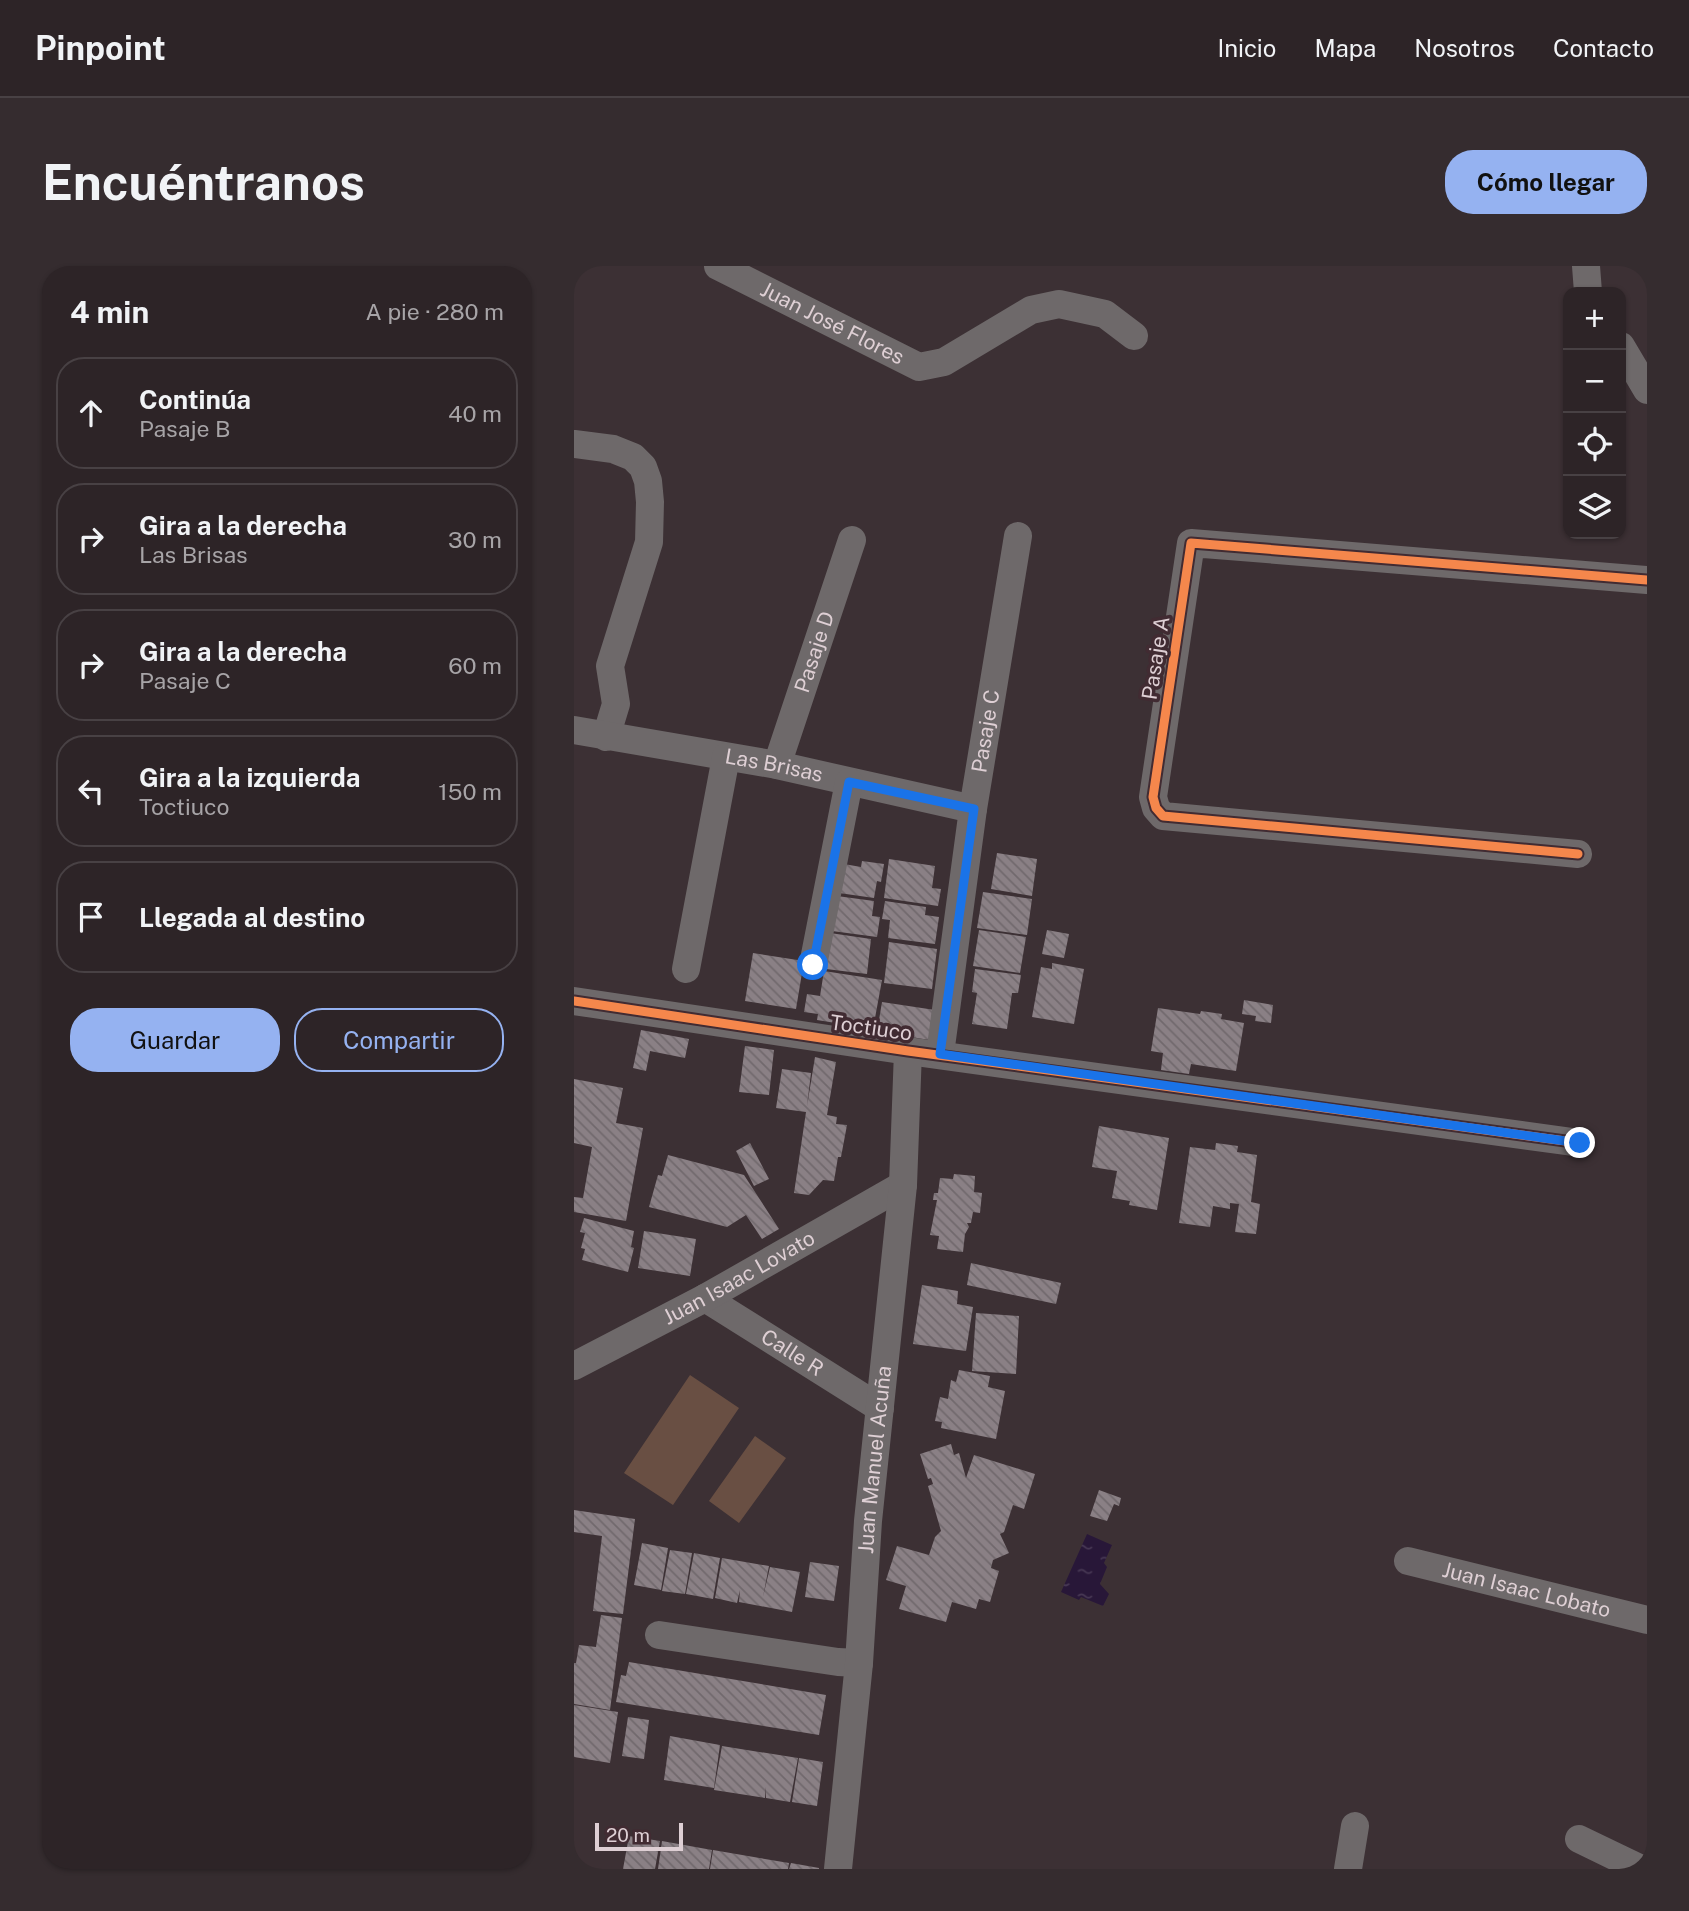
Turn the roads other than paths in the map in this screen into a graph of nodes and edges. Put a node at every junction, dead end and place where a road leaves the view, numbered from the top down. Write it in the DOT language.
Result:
graph roads {
  1 [pos="718,266"];
  2 [pos="1586,266"];
  3 [pos="1588,287"];
  4 [pos="1133,336"];
  5 [pos="1623,350"];
  6 [pos="1647,390"];
  7 [pos="574,444"];
  8 [pos="1018,537"];
  9 [pos="852,540"];
  10 [pos="1647,580"];
  11 [pos="574,730"];
  12 [pos="607,737"];
  13 [pos="726,757"];
  14 [pos="776,765"];
  15 [pos="849,782"];
  16 [pos="974,809"];
  17 [pos="1578,854"];
  18 [pos="813,965"];
  19 [pos="686,969"];
  20 [pos="574,1001"];
  21 [pos="908,1051"];
  22 [pos="940,1054"];
  23 [pos="1580,1143"];
  24 [pos="902,1185"];
  25 [pos="705,1298"];
  26 [pos="574,1366"];
  27 [pos="880,1408"];
  28 [pos="1408,1561"];
  29 [pos="1647,1620"];
  30 [pos="659,1635"];
  31 [pos="859,1663"];
  32 [pos="1355,1826"];
  33 [pos="1579,1839"];
  34 [pos="838,1869"];
  35 [pos="1348,1869"];
  36 [pos="1641,1869"];
  1 -- 4 [label="street, Juan José Flores"];
  2 -- 3 [label="street"];
  5 -- 6 [label="street"];
  7 -- 12 [label="street"];
  8 -- 16 [label="street, Pasaje C"];
  9 -- 14 [label="street, Pasaje D"];
  10 -- 17 [label="street, Pasaje A"];
  11 -- 12 [label="street, Las Brisas"];
  12 -- 13 [label="street, Las Brisas"];
  13 -- 14 [label="street, Las Brisas"];
  13 -- 19 [label="street"];
  14 -- 15 [label="street, Las Brisas"];
  15 -- 16 [label="street, Las Brisas"];
  15 -- 18 [label="street"];
  16 -- 22 [label="street, Pasaje C"];
  20 -- 21 [label="street, Toctiuco"];
  21 -- 22 [label="street, Toctiuco"];
  21 -- 24 [label="street, Juan Manuel Acuña"];
  22 -- 23 [label="street, Toctiuco"];
  24 -- 25 [label="street, Juan Isaac Lovato"];
  24 -- 27 [label="street, Juan Manuel Acuña"];
  25 -- 26 [label="street, Juan Isaac Lovato"];
  25 -- 27 [label="street, Calle R"];
  27 -- 31 [label="street, Juan Manuel Acuña"];
  28 -- 29 [label="street, Juan Isaac Lobato"];
  30 -- 31 [label="street"];
  31 -- 34 [label="street, Juan Manuel Acuña"];
  32 -- 35 [label="street"];
  33 -- 36 [label="street"];
}
